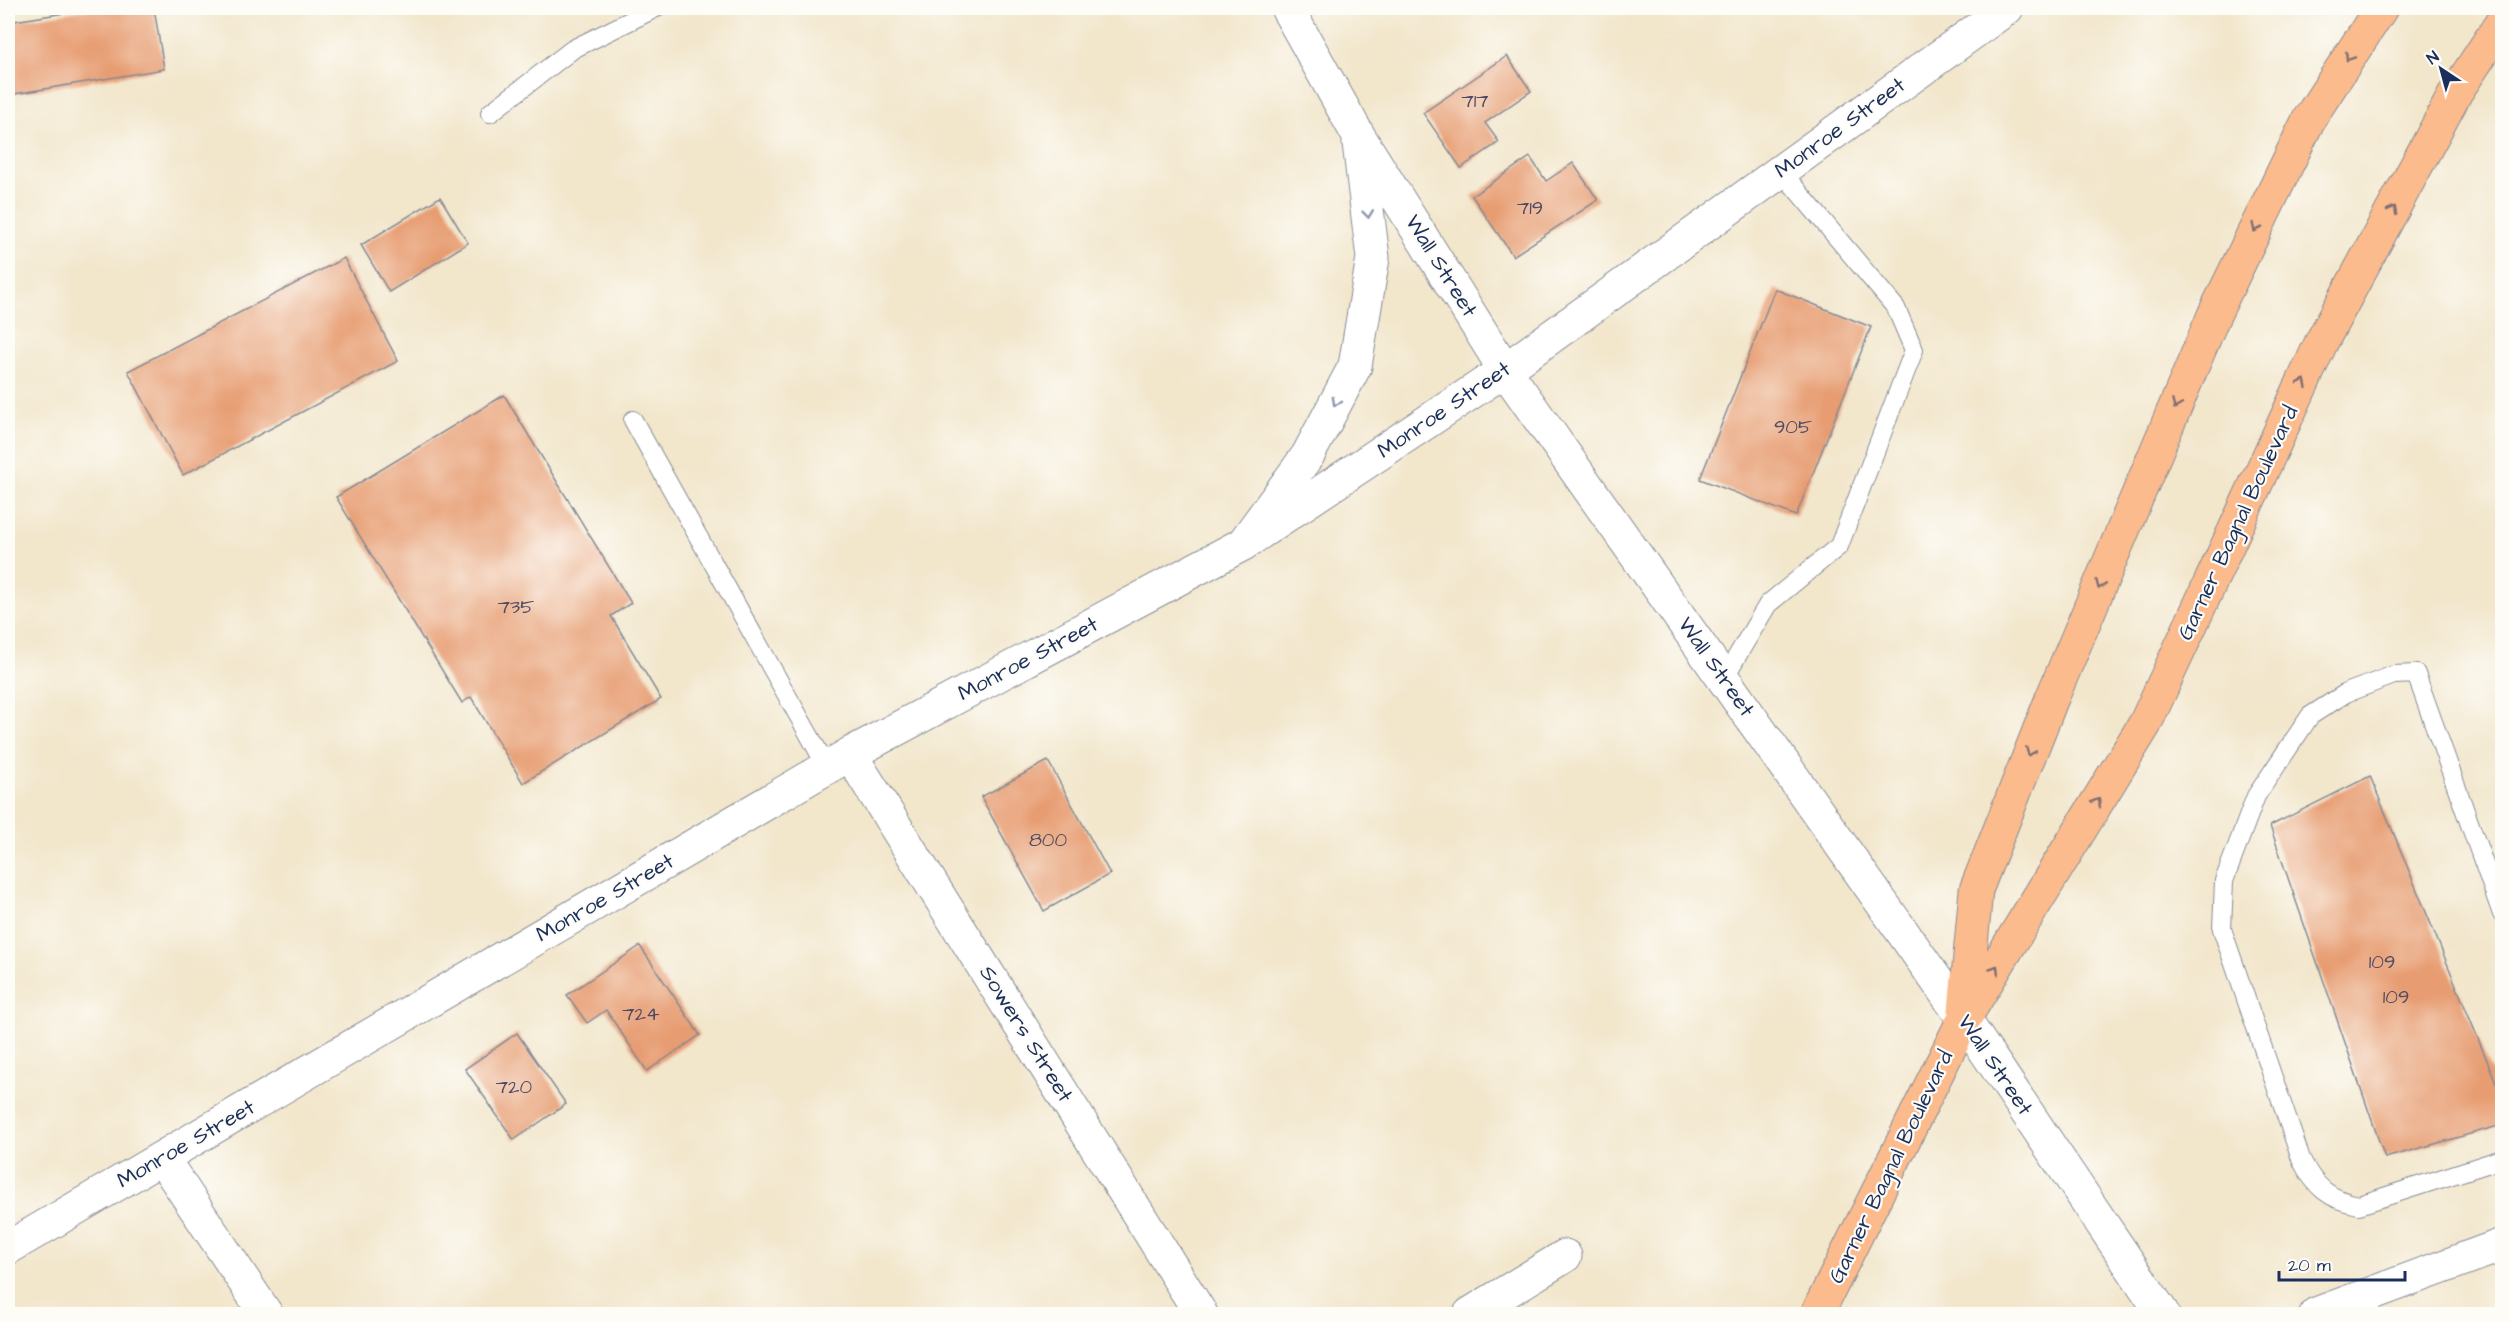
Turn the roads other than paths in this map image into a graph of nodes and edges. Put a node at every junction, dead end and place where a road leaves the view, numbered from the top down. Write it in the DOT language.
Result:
graph roads {
  1 [pos="656,8"];
  2 [pos="1287,8"];
  3 [pos="2007,8"];
  4 [pos="2381,8"];
  5 [pos="2502,22"];
  6 [pos="490,113"];
  7 [pos="1358,135"];
  8 [pos="1781,171"];
  9 [pos="1505,370"];
  10 [pos="633,420"];
  11 [pos="1243,544"];
  12 [pos="1724,678"];
  13 [pos="838,761"];
  14 [pos="2502,914"];
  15 [pos="1964,1019"];
  16 [pos="162,1158"];
  17 [pos="2502,1159"];
  18 [pos="2502,1245"];
  19 [pos="8,1248"];
  20 [pos="1565,1256"];
  21 [pos="266,1314"];
  22 [pos="1202,1314"];
  23 [pos="1470,1314"];
  24 [pos="1816,1314"];
  25 [pos="2163,1314"];
  26 [pos="2316,1314"];
  1 -- 6 [label="lane"];
  2 -- 7 [label="street, Wall Street"];
  3 -- 8 [label="street, Monroe Street"];
  4 -- 15 [label="highway, Garner Bagnal Boulevard, one-way"];
  15 -- 5 [label="highway, Garner Bagnal Boulevard, one-way"];
  7 -- 9 [label="street, Wall Street"];
  7 -- 11 [label="street, one-way"];
  8 -- 9 [label="street, Monroe Street"];
  8 -- 12 [label="lane"];
  9 -- 11 [label="street, Monroe Street"];
  9 -- 12 [label="street, Wall Street"];
  10 -- 13 [label="lane"];
  11 -- 13 [label="street, Monroe Street"];
  12 -- 15 [label="street, Wall Street"];
  13 -- 16 [label="street, Monroe Street"];
  13 -- 22 [label="street, Sowers Street"];
  14 -- 17 [label="lane"];
  15 -- 24 [label="highway, Garner Bagnal Boulevard"];
  15 -- 25 [label="street, Wall Street"];
  16 -- 19 [label="street, Monroe Street"];
  16 -- 21 [label="street"];
  18 -- 26 [label="street"];
  20 -- 23 [label="street"];
}
